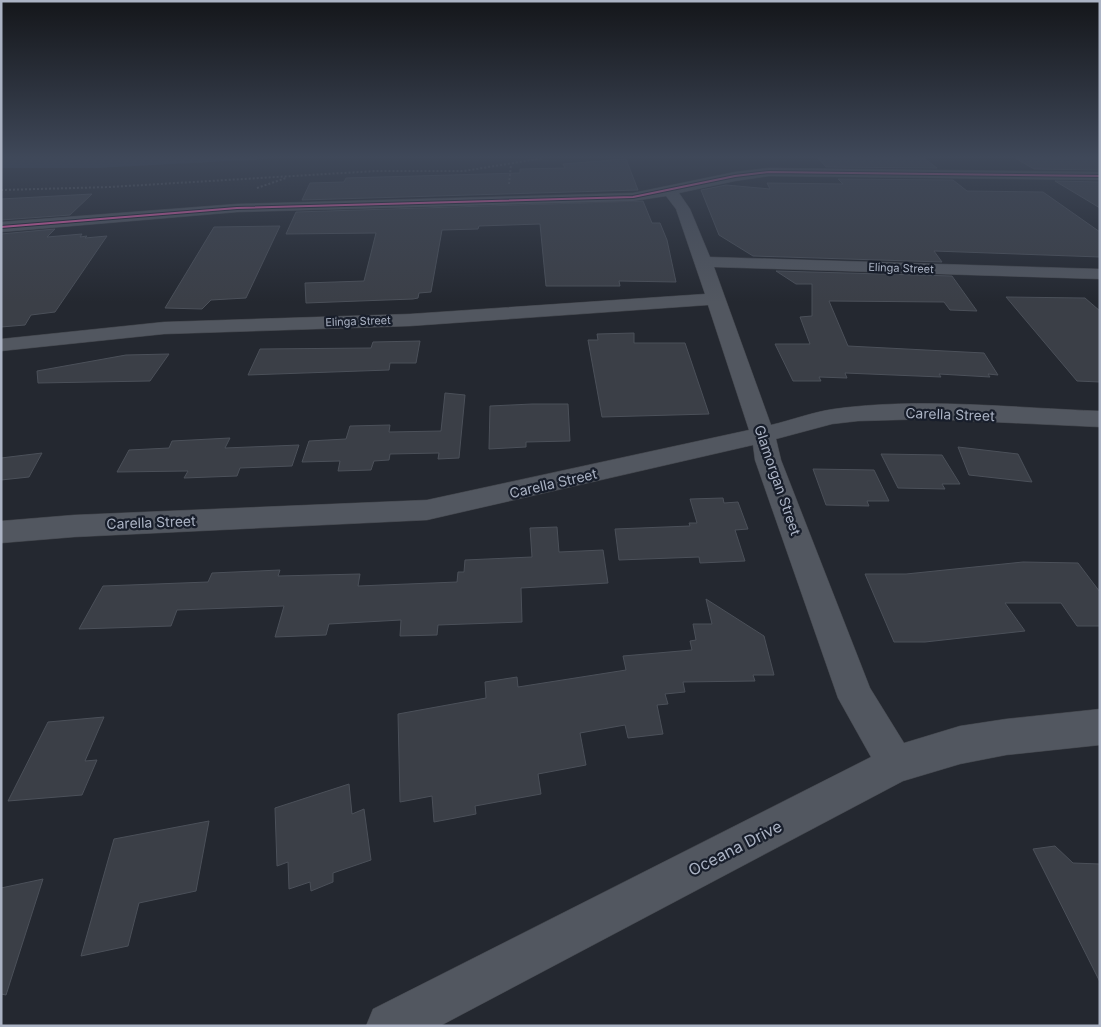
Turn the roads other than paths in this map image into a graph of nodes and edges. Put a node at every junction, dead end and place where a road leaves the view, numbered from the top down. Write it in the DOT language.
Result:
graph roads {
  1 [pos="345,206"];
  2 [pos="681,206"];
  3 [pos="1,227"];
  4 [pos="703,262"];
  5 [pos="1100,274"];
  6 [pos="715,299"];
  7 [pos="1,344"];
  8 [pos="1100,419"];
  9 [pos="763,435"];
  10 [pos="1,532"];
  11 [pos="1100,727"];
  12 [pos="896,764"];
  13 [pos="390,1026"];
  1 -- 3 [label="street"];
  2 -- 4 [label="street, Glamorgan Street"];
  4 -- 5 [label="street, Elinga Street"];
  4 -- 6 [label="street, Glamorgan Street"];
  6 -- 7 [label="street, Elinga Street"];
  6 -- 9 [label="street, Glamorgan Street"];
  8 -- 9 [label="street, Carella Street"];
  9 -- 10 [label="street, Carella Street"];
  9 -- 12 [label="street, Glamorgan Street"];
  11 -- 12 [label="street, Oceana Drive"];
  12 -- 13 [label="street, Oceana Drive"];
}
